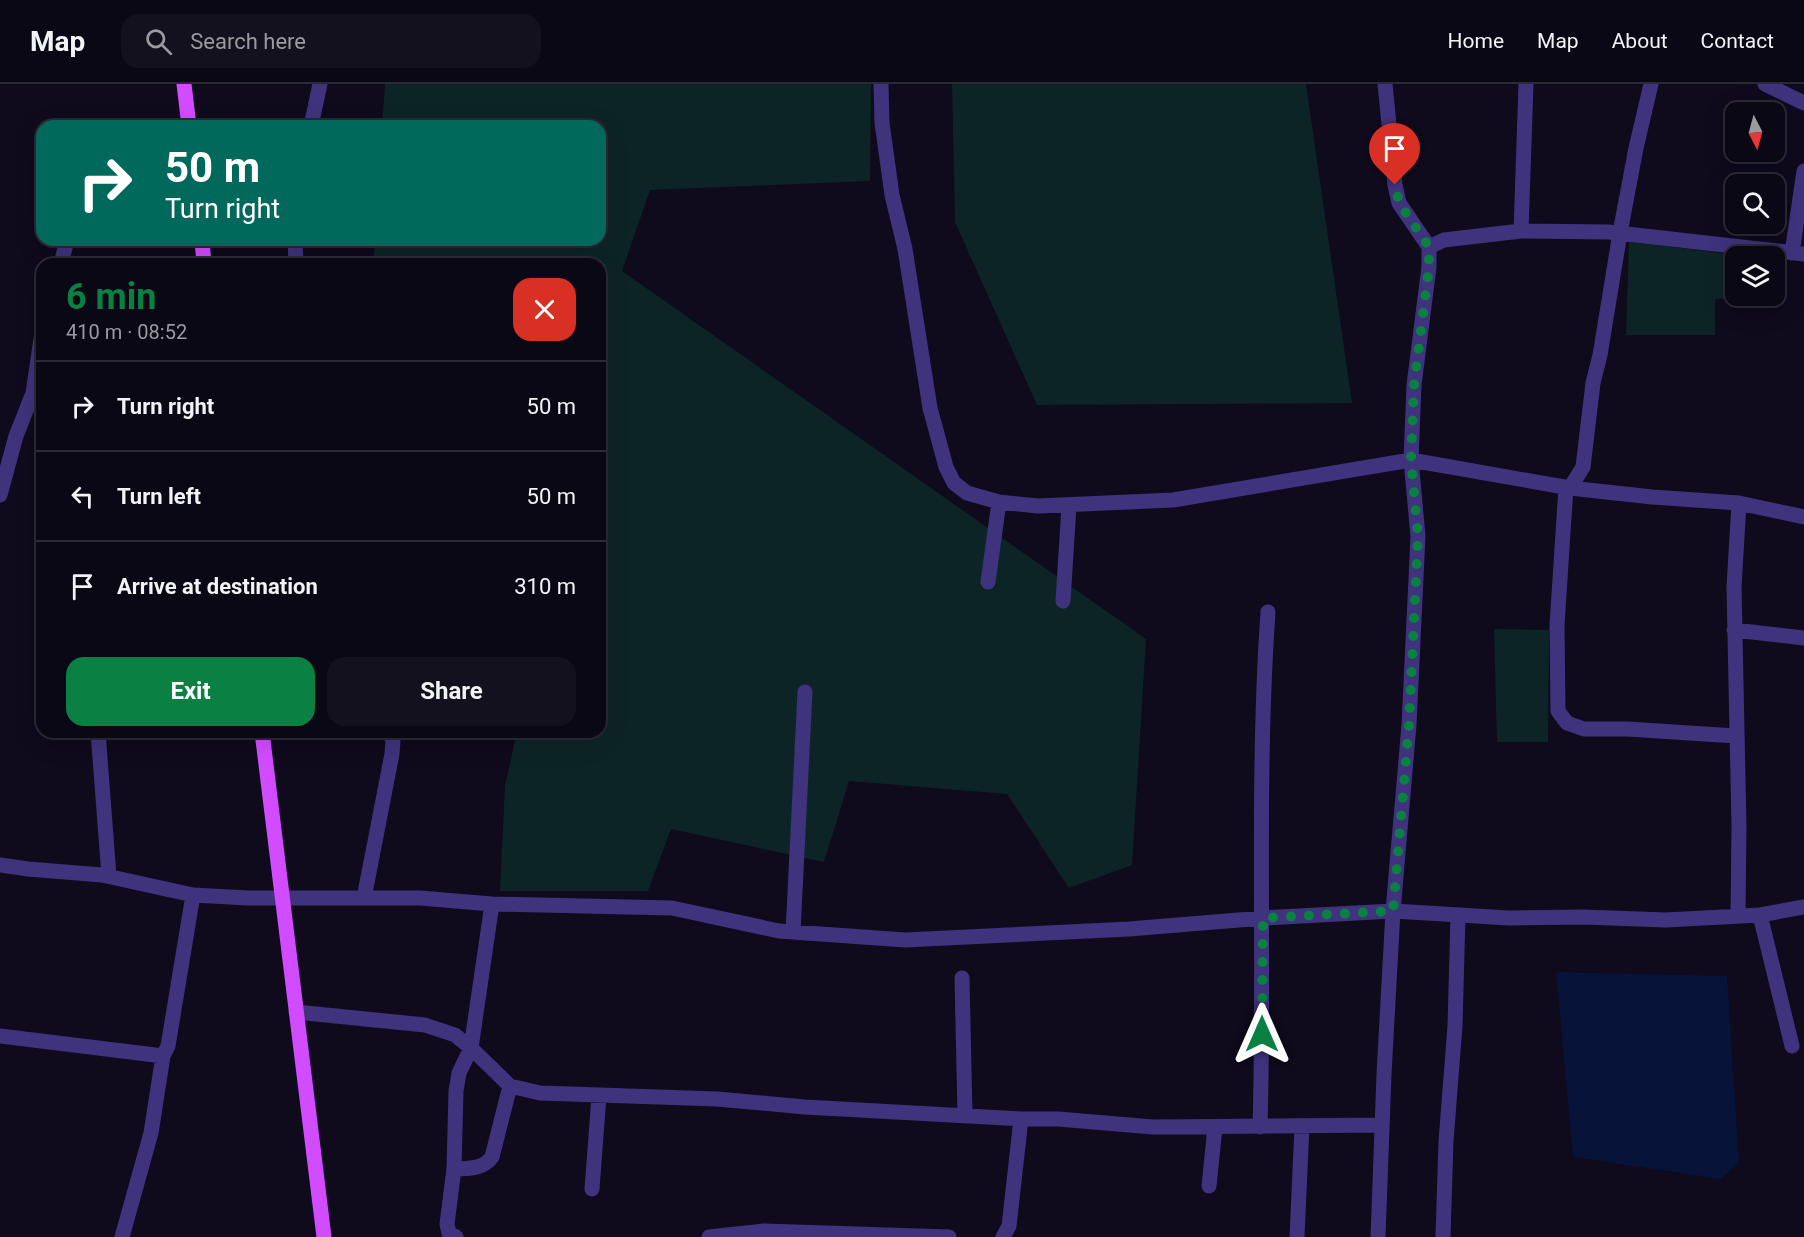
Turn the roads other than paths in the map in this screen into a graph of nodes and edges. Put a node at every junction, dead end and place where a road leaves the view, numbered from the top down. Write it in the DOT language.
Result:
graph roads {
  1 [pos="184,84"];
  2 [pos="320,84"];
  3 [pos="881,84"];
  4 [pos="1384,84"];
  5 [pos="1526,84"];
  6 [pos="1651,84"];
  7 [pos="1765,84"];
  8 [pos="1804,103"];
  9 [pos="188,120"];
  10 [pos="312,120"];
  11 [pos="1804,171"];
  12 [pos="1521,231"];
  13 [pos="1620,233"];
  14 [pos="1429,247"];
  15 [pos="1798,254"];
  16 [pos="36,395"];
  17 [pos="1411,460"];
  18 [pos="1568,488"];
  19 [pos="0,495"];
  20 [pos="999,502"];
  21 [pos="1739,503"];
  22 [pos="1069,506"];
  23 [pos="1804,517"];
  24 [pos="988,582"];
  25 [pos="1063,601"];
  26 [pos="1268,612"];
  27 [pos="1734,630"];
  28 [pos="1804,638"];
  29 [pos="805,692"];
  30 [pos="1736,736"];
  31 [pos="98,738"];
  32 [pos="263,738"];
  33 [pos="392,738"];
  34 [pos="0,865"];
  35 [pos="109,876"];
  36 [pos="193,895"];
  37 [pos="282,898"];
  38 [pos="364,898"];
  39 [pos="492,904"];
  40 [pos="1804,908"];
  41 [pos="1393,911"];
  42 [pos="1760,915"];
  43 [pos="1458,916"];
  44 [pos="1738,916"];
  45 [pos="1263,918"];
  46 [pos="793,932"];
  47 [pos="962,978"];
  48 [pos="296,1012"];
  49 [pos="0,1036"];
  50 [pos="1792,1046"];
  51 [pos="471,1047"];
  52 [pos="163,1056"];
  53 [pos="510,1086"];
  54 [pos="599,1096"];
  55 [pos="964,1115"];
  56 [pos="1021,1119"];
  57 [pos="1382,1125"];
  58 [pos="1302,1126"];
  59 [pos="1215,1127"];
  60 [pos="1260,1127"];
  61 [pos="454,1169"];
  62 [pos="1209,1186"];
  63 [pos="592,1189"];
  64 [pos="122,1237"];
  65 [pos="324,1237"];
  66 [pos="456,1237"];
  67 [pos="709,1237"];
  68 [pos="948,1237"];
  69 [pos="1003,1237"];
  70 [pos="1297,1237"];
  71 [pos="1378,1237"];
  72 [pos="1443,1237"];
  1 -- 9 [label="main road"];
  2 -- 10 [label="street"];
  3 -- 20 [label="street"];
  4 -- 14 [label="street"];
  5 -- 12 [label="street"];
  6 -- 13 [label="street"];
  7 -- 8 [label="street"];
  11 -- 15 [label="street"];
  12 -- 13 [label="street"];
  12 -- 14 [label="street"];
  13 -- 15 [label="street"];
  13 -- 18 [label="street"];
  14 -- 17 [label="street"];
  16 -- 19 [label="street"];
  17 -- 18 [label="street"];
  17 -- 22 [label="street"];
  17 -- 41 [label="street"];
  18 -- 21 [label="street"];
  18 -- 30 [label="street"];
  20 -- 22 [label="street"];
  20 -- 24 [label="street"];
  21 -- 23 [label="street"];
  21 -- 27 [label="street"];
  22 -- 25 [label="street"];
  26 -- 45 [label="street"];
  27 -- 28 [label="street"];
  27 -- 30 [label="street"];
  29 -- 46 [label="street"];
  30 -- 44 [label="street"];
  31 -- 35 [label="street"];
  32 -- 37 [label="main road"];
  33 -- 38 [label="street"];
  34 -- 35 [label="street"];
  35 -- 36 [label="street"];
  36 -- 37 [label="street"];
  36 -- 52 [label="street"];
  37 -- 38 [label="street"];
  37 -- 48 [label="main road"];
  38 -- 39 [label="street"];
  39 -- 46 [label="street"];
  39 -- 51 [label="street"];
  40 -- 42 [label="street"];
  41 -- 43 [label="street"];
  41 -- 45 [label="street"];
  41 -- 57 [label="street"];
  42 -- 44 [label="street"];
  42 -- 50 [label="street"];
  43 -- 44 [label="street"];
  43 -- 72 [label="street"];
  45 -- 46 [label="street"];
  45 -- 60 [label="street"];
  47 -- 55 [label="street"];
  48 -- 51 [label="street"];
  48 -- 65 [label="main road"];
  49 -- 52 [label="street"];
  51 -- 53 [label="street"];
  51 -- 61 [label="street"];
  52 -- 64 [label="street"];
  53 -- 54 [label="street"];
  53 -- 61 [label="street"];
  54 -- 55 [label="street"];
  54 -- 63 [label="street"];
  55 -- 56 [label="street"];
  56 -- 59 [label="street"];
  56 -- 69 [label="street"];
  57 -- 58 [label="street"];
  57 -- 71 [label="street"];
  58 -- 60 [label="street"];
  58 -- 70 [label="street"];
  59 -- 60 [label="street"];
  59 -- 62 [label="street"];
  61 -- 66 [label="street"];
  67 -- 68 [label="street"];
}
